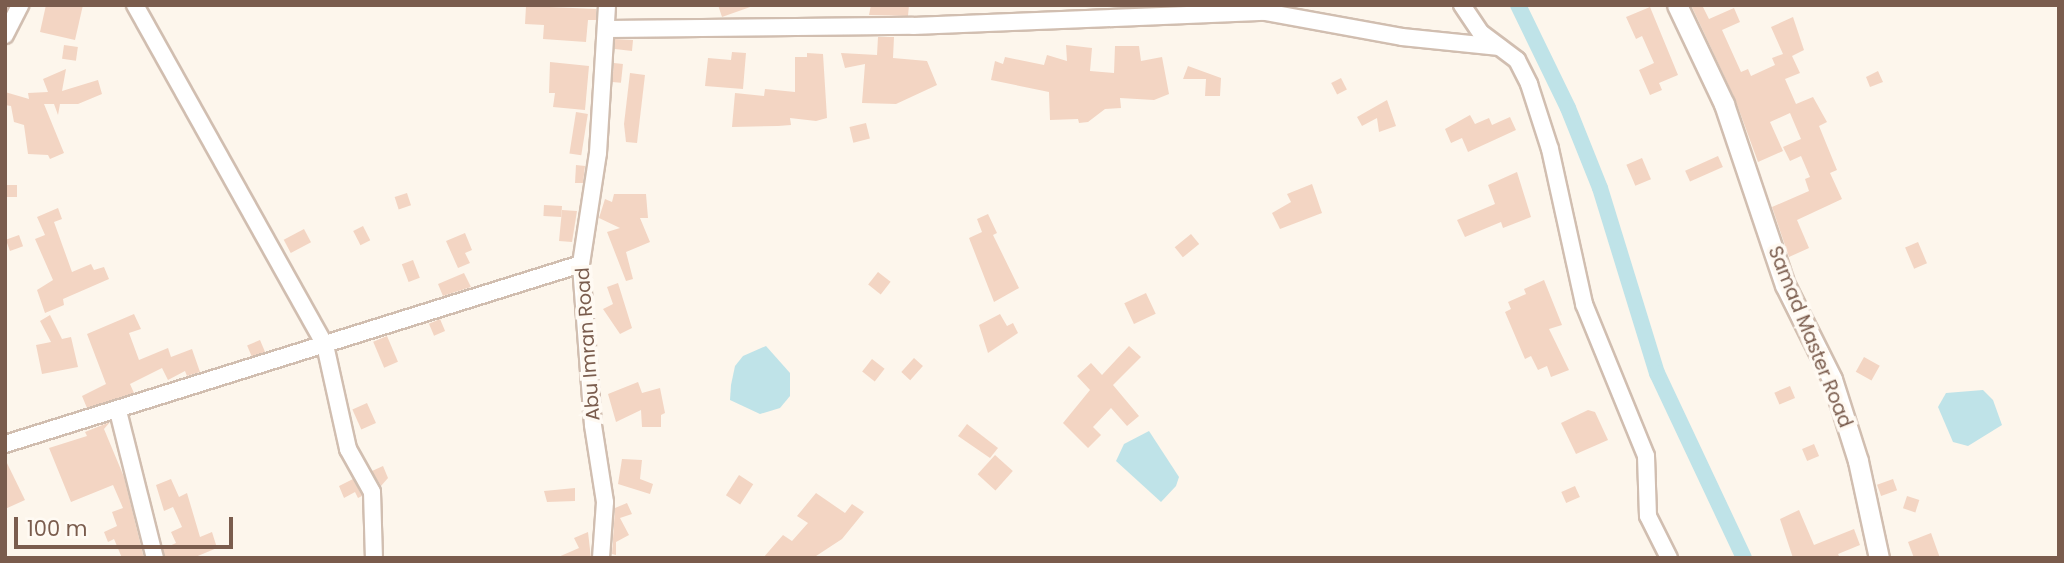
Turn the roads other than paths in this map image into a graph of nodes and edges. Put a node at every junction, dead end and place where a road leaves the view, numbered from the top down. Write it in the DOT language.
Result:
graph roads {
  1 [pos="20,5"];
  2 [pos="135,5"];
  3 [pos="607,5"];
  4 [pos="1462,5"];
  5 [pos="1677,5"];
  6 [pos="608,29"];
  7 [pos="5,35"];
  8 [pos="1499,47"];
  9 [pos="581,264"];
  10 [pos="325,345"];
  11 [pos="118,411"];
  12 [pos="5,444"];
  13 [pos="155,558"];
  14 [pos="374,558"];
  15 [pos="601,558"];
  16 [pos="1669,558"];
  17 [pos="1879,558"];
  1 -- 7 [label="street"];
  2 -- 10 [label="street"];
  3 -- 6 [label="street, Abu Imran Road"];
  4 -- 8 [label="street"];
  5 -- 17 [label="street, Samad Master Road"];
  6 -- 8 [label="street"];
  6 -- 9 [label="street, Abu Imran Road"];
  8 -- 16 [label="street"];
  9 -- 10 [label="street"];
  9 -- 15 [label="street, Abu Imran Road"];
  10 -- 11 [label="street"];
  10 -- 14 [label="street"];
  11 -- 12 [label="street"];
  11 -- 13 [label="street"];
}
